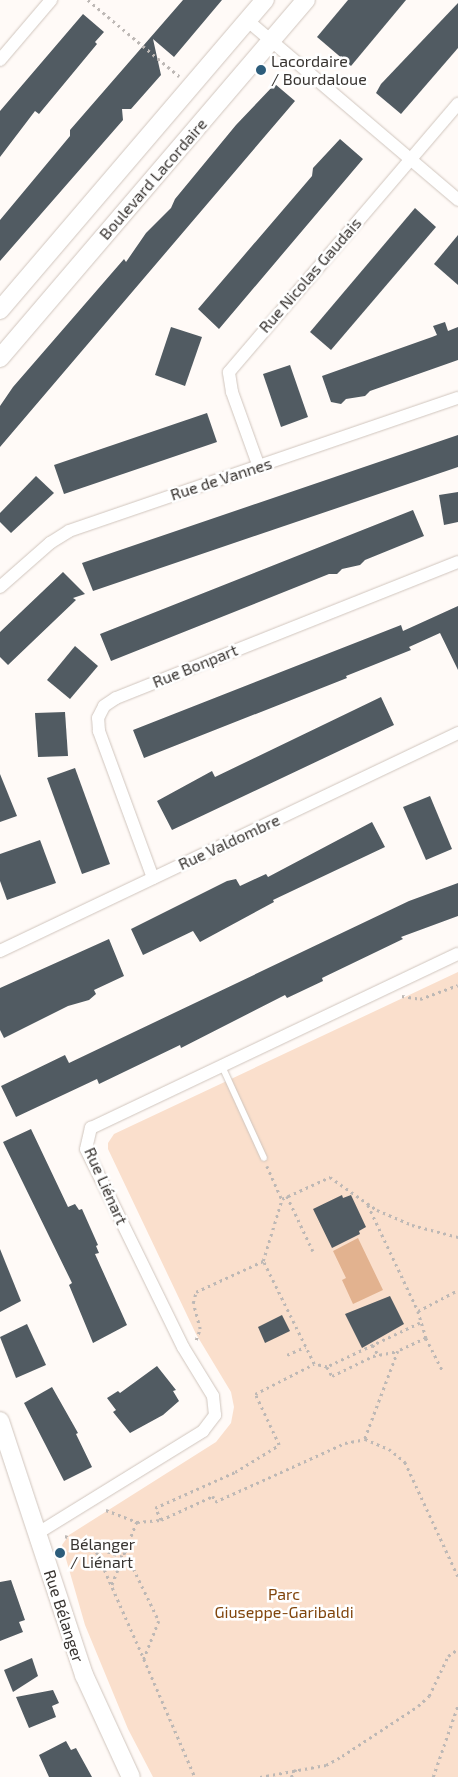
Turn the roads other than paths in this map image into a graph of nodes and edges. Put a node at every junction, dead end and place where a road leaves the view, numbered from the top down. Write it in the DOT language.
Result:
graph roads {
  1 [pos="51,0"];
  2 [pos="265,0"];
  3 [pos="306,0"];
  4 [pos="248,21"];
  5 [pos="272,41"];
  6 [pos="0,60"];
  7 [pos="458,104"];
  8 [pos="411,158"];
  9 [pos="458,200"];
  10 [pos="0,310"];
  11 [pos="0,358"];
  12 [pos="458,398"];
  13 [pos="259,467"];
  14 [pos="458,562"];
  15 [pos="0,587"];
  16 [pos="457,737"];
  17 [pos="153,878"];
  18 [pos="0,951"];
  19 [pos="458,954"];
  20 [pos="221,1064"];
  21 [pos="264,1158"];
  22 [pos="0,1422"];
  23 [pos="38,1533"];
  24 [pos="131,1777"];
  1 -- 6 [label="street"];
  2 -- 4 [label="main road, Boulevard Lacordaire"];
  3 -- 5 [label="main road, Boulevard Lacordaire"];
  4 -- 5 [label="street"];
  4 -- 10 [label="main road, Boulevard Lacordaire"];
  5 -- 8 [label="street"];
  5 -- 11 [label="main road, Boulevard Lacordaire"];
  7 -- 8 [label="street, Rue Nicolas Gaudais"];
  8 -- 9 [label="street"];
  8 -- 13 [label="street, Rue Nicolas Gaudais"];
  12 -- 13 [label="street, Rue de Vannes"];
  13 -- 15 [label="street, Rue de Vannes"];
  14 -- 17 [label="street, Rue Bonpart"];
  16 -- 17 [label="street, Rue Valdombre"];
  17 -- 18 [label="street, Rue Valdombre"];
  19 -- 20 [label="street, Rue Liénart"];
  20 -- 21 [label="lane"];
  20 -- 23 [label="street, Rue Liénart"];
  22 -- 23 [label="main road, Rue Bélanger"];
  23 -- 24 [label="main road, Rue Bélanger"];
}
